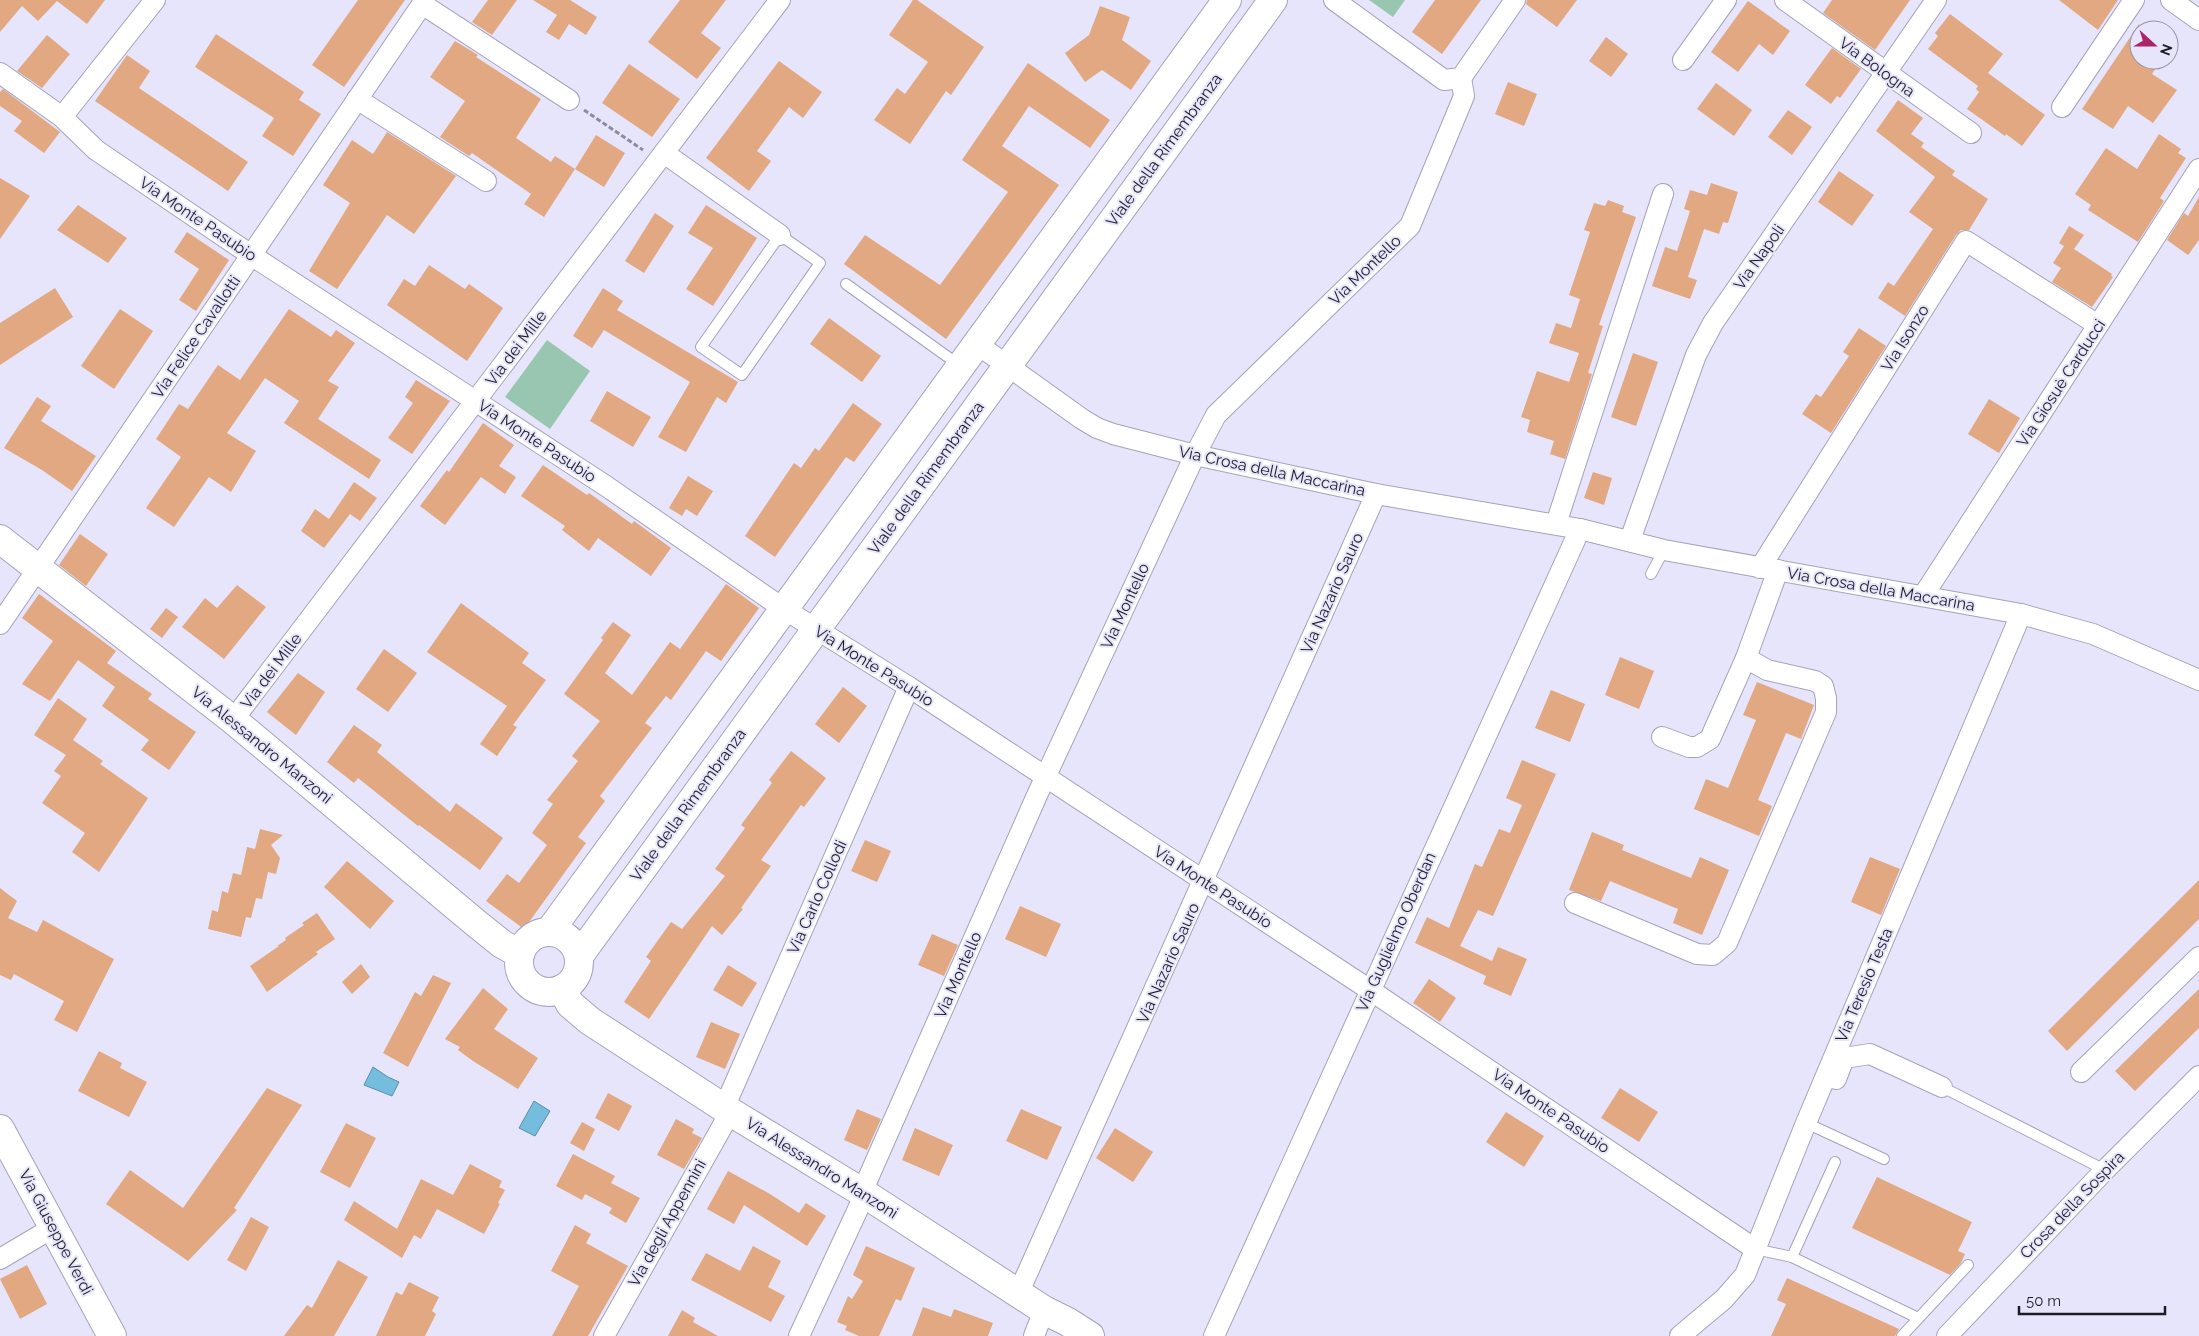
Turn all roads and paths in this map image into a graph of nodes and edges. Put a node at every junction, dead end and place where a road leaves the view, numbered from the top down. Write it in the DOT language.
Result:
graph roads {
  1 [pos="155,0"];
  2 [pos="780,0"];
  3 [pos="1228,0"];
  4 [pos="1334,0"];
  5 [pos="1516,0"];
  6 [pos="1726,0"];
  7 [pos="1785,0"];
  8 [pos="1936,0"];
  9 [pos="2134,0"];
  10 [pos="2171,0"];
  11 [pos="423,2"];
  12 [pos="1261,3"];
  13 [pos="2199,20"];
  14 [pos="1683,60"];
  15 [pos="0,73"];
  16 [pos="1885,74"];
  17 [pos="1461,78"];
  18 [pos="357,99"];
  19 [pos="569,100"];
  20 [pos="2062,107"];
  21 [pos="62,116"];
  22 [pos="1971,133"];
  23 [pos="643,150"];
  24 [pos="664,153"];
  25 [pos="2199,169"];
  26 [pos="486,181"];
  27 [pos="1663,194"];
  28 [pos="780,234"];
  29 [pos="251,255"];
  30 [pos="846,284"];
  31 [pos="2098,325"];
  32 [pos="977,344"];
  33 [pos="961,366"];
  34 [pos="1008,366"];
  35 [pos="476,402"];
  36 [pos="1195,455"];
  37 [pos="1376,494"];
  38 [pos="1556,524"];
  39 [pos="1580,528"];
  40 [pos="0,540"];
  41 [pos="1630,540"];
  42 [pos="1664,550"];
  43 [pos="39,569"];
  44 [pos="1769,569"];
  45 [pos="1651,574"];
  46 [pos="1923,596"];
  47 [pos="784,609"];
  48 [pos="2021,614"];
  49 [pos="0,624"];
  50 [pos="816,629"];
  51 [pos="1746,658"];
  52 [pos="2199,680"];
  53 [pos="910,687"];
  54 [pos="233,720"];
  55 [pos="1662,737"];
  56 [pos="1046,777"];
  57 [pos="1204,882"];
  58 [pos="1575,903"];
  59 [pos="549,932"];
  60 [pos="520,954"];
  61 [pos="579,956"];
  62 [pos="2199,957"];
  63 [pos="562,989"];
  64 [pos="1370,990"];
  65 [pos="2081,1072"];
  66 [pos="2199,1076"];
  67 [pos="1942,1087"];
  68 [pos="727,1109"];
  69 [pos="1811,1125"];
  70 [pos="0,1129"];
  71 [pos="1884,1159"];
  72 [pos="1835,1162"];
  73 [pos="2105,1170"];
  74 [pos="863,1193"];
  75 [pos="54,1227"];
  76 [pos="1755,1249"];
  77 [pos="1792,1257"];
  78 [pos="0,1258"];
  79 [pos="1968,1265"];
  80 [pos="1018,1294"];
  81 [pos="1044,1310"];
  82 [pos="1918,1318"];
  83 [pos="112,1336"];
  84 [pos="604,1336"];
  85 [pos="799,1336"];
  86 [pos="1034,1336"];
  87 [pos="1090,1336"];
  88 [pos="1214,1336"];
  89 [pos="1680,1336"];
  90 [pos="1902,1336"];
  91 [pos="1947,1336"];
  1 -- 21 [label="street"];
  2 -- 24 [label="street, Via dei Mille"];
  3 -- 32 [label="street"];
  4 -- 17 [label="street"];
  5 -- 17 [label="street"];
  6 -- 14 [label="street"];
  7 -- 16 [label="street, Via Bologna"];
  8 -- 16 [label="street, Via Napoli"];
  9 -- 20 [label="street"];
  10 -- 13 [label="street"];
  11 -- 18 [label="street, Via Felice Cavallotti"];
  11 -- 19 [label="street"];
  12 -- 34 [label="street, Viale della Rimembranza"];
  15 -- 21 [label="street, Via Monte Pasubio"];
  16 -- 22 [label="street, Via Bologna"];
  16 -- 41 [label="street, Via Napoli"];
  17 -- 36 [label="street, Via Montello"];
  18 -- 26 [label="street"];
  18 -- 29 [label="street, Via Felice Cavallotti"];
  19 -- 23 [label="path"];
  21 -- 29 [label="street, Via Monte Pasubio"];
  24 -- 28 [label="street"];
  24 -- 35 [label="street, Via dei Mille"];
  25 -- 31 [label="street, Via Giosuè Carducci"];
  27 -- 38 [label="street"];
  28 -- 28 [label="lane"];
  29 -- 35 [label="street, Via Monte Pasubio"];
  29 -- 43 [label="street, Via Felice Cavallotti"];
  30 -- 33 [label="lane"];
  31 -- 44 [label="street, Via Isonzo"];
  31 -- 46 [label="street, Via Giosuè Carducci"];
  32 -- 33 [label="street"];
  32 -- 34 [label="street, Via Crosa della Maccarina"];
  33 -- 47 [label="street"];
  34 -- 36 [label="street, Via Crosa della Maccarina"];
  34 -- 50 [label="street, Viale della Rimembranza"];
  35 -- 47 [label="street, Via Monte Pasubio"];
  35 -- 54 [label="street, Via dei Mille"];
  36 -- 37 [label="street, Via Crosa della Maccarina"];
  36 -- 56 [label="street, Via Montello"];
  37 -- 38 [label="street, Via Crosa della Maccarina"];
  37 -- 57 [label="street, Via Nazario Sauro"];
  38 -- 39 [label="street, Via Crosa della Maccarina"];
  39 -- 41 [label="street, Via Crosa della Maccarina"];
  39 -- 64 [label="street, Via Guglielmo Oberdan"];
  40 -- 43 [label="street, Via Alessandro Manzoni"];
  41 -- 42 [label="street, Via Crosa della Maccarina"];
  42 -- 44 [label="street, Via Crosa della Maccarina"];
  42 -- 45 [label="lane"];
  43 -- 49 [label="street, Via Felice Cavallotti"];
  43 -- 54 [label="street, Via Alessandro Manzoni"];
  44 -- 46 [label="street, Via Crosa della Maccarina"];
  44 -- 51 [label="street"];
  46 -- 48 [label="street, Via Crosa della Maccarina"];
  47 -- 50 [label="street, Via Monte Pasubio"];
  47 -- 59 [label="street"];
  48 -- 52 [label="street, Via Crosa della Maccarina"];
  48 -- 69 [label="street, Via Teresio Testa"];
  50 -- 53 [label="street, Via Monte Pasubio"];
  50 -- 61 [label="street, Viale della Rimembranza"];
  51 -- 55 [label="street"];
  51 -- 58 [label="street"];
  53 -- 56 [label="street, Via Monte Pasubio"];
  53 -- 68 [label="street, Via Carlo Collodi"];
  54 -- 60 [label="street, Via Alessandro Manzoni"];
  56 -- 57 [label="street, Via Monte Pasubio"];
  56 -- 74 [label="street, Via Montello"];
  57 -- 64 [label="street, Via Monte Pasubio"];
  57 -- 80 [label="street, Via Nazario Sauro"];
  59 -- 60 [label="street"];
  59 -- 61 [label="street"];
  60 -- 63 [label="street"];
  61 -- 63 [label="street"];
  62 -- 65 [label="street"];
  63 -- 68 [label="street, Via Alessandro Manzoni"];
  64 -- 76 [label="street, Via Monte Pasubio"];
  64 -- 88 [label="street, Via Guglielmo Oberdan"];
  66 -- 73 [label="street, Crosa della Sospira"];
  67 -- 69 [label="street"];
  67 -- 73 [label="lane"];
  68 -- 74 [label="street, Via Alessandro Manzoni"];
  68 -- 84 [label="street, Via degli Appennini"];
  69 -- 71 [label="lane"];
  69 -- 76 [label="street, Via Teresio Testa"];
  70 -- 75 [label="street, Via Giuseppe Verdi"];
  72 -- 77 [label="lane"];
  73 -- 91 [label="street, Crosa della Sospira"];
  74 -- 80 [label="street, Via Alessandro Manzoni"];
  74 -- 85 [label="street, Via Montello"];
  75 -- 78 [label="street"];
  75 -- 83 [label="street, Via Giuseppe Verdi"];
  76 -- 77 [label="lane"];
  76 -- 89 [label="street, Via Teresio Testa"];
  77 -- 82 [label="lane"];
  79 -- 82 [label="lane"];
  80 -- 81 [label="street, Via Alessandro Manzoni"];
  81 -- 86 [label="street"];
  81 -- 87 [label="street, Via Alessandro Manzoni"];
  82 -- 90 [label="lane"];
}
